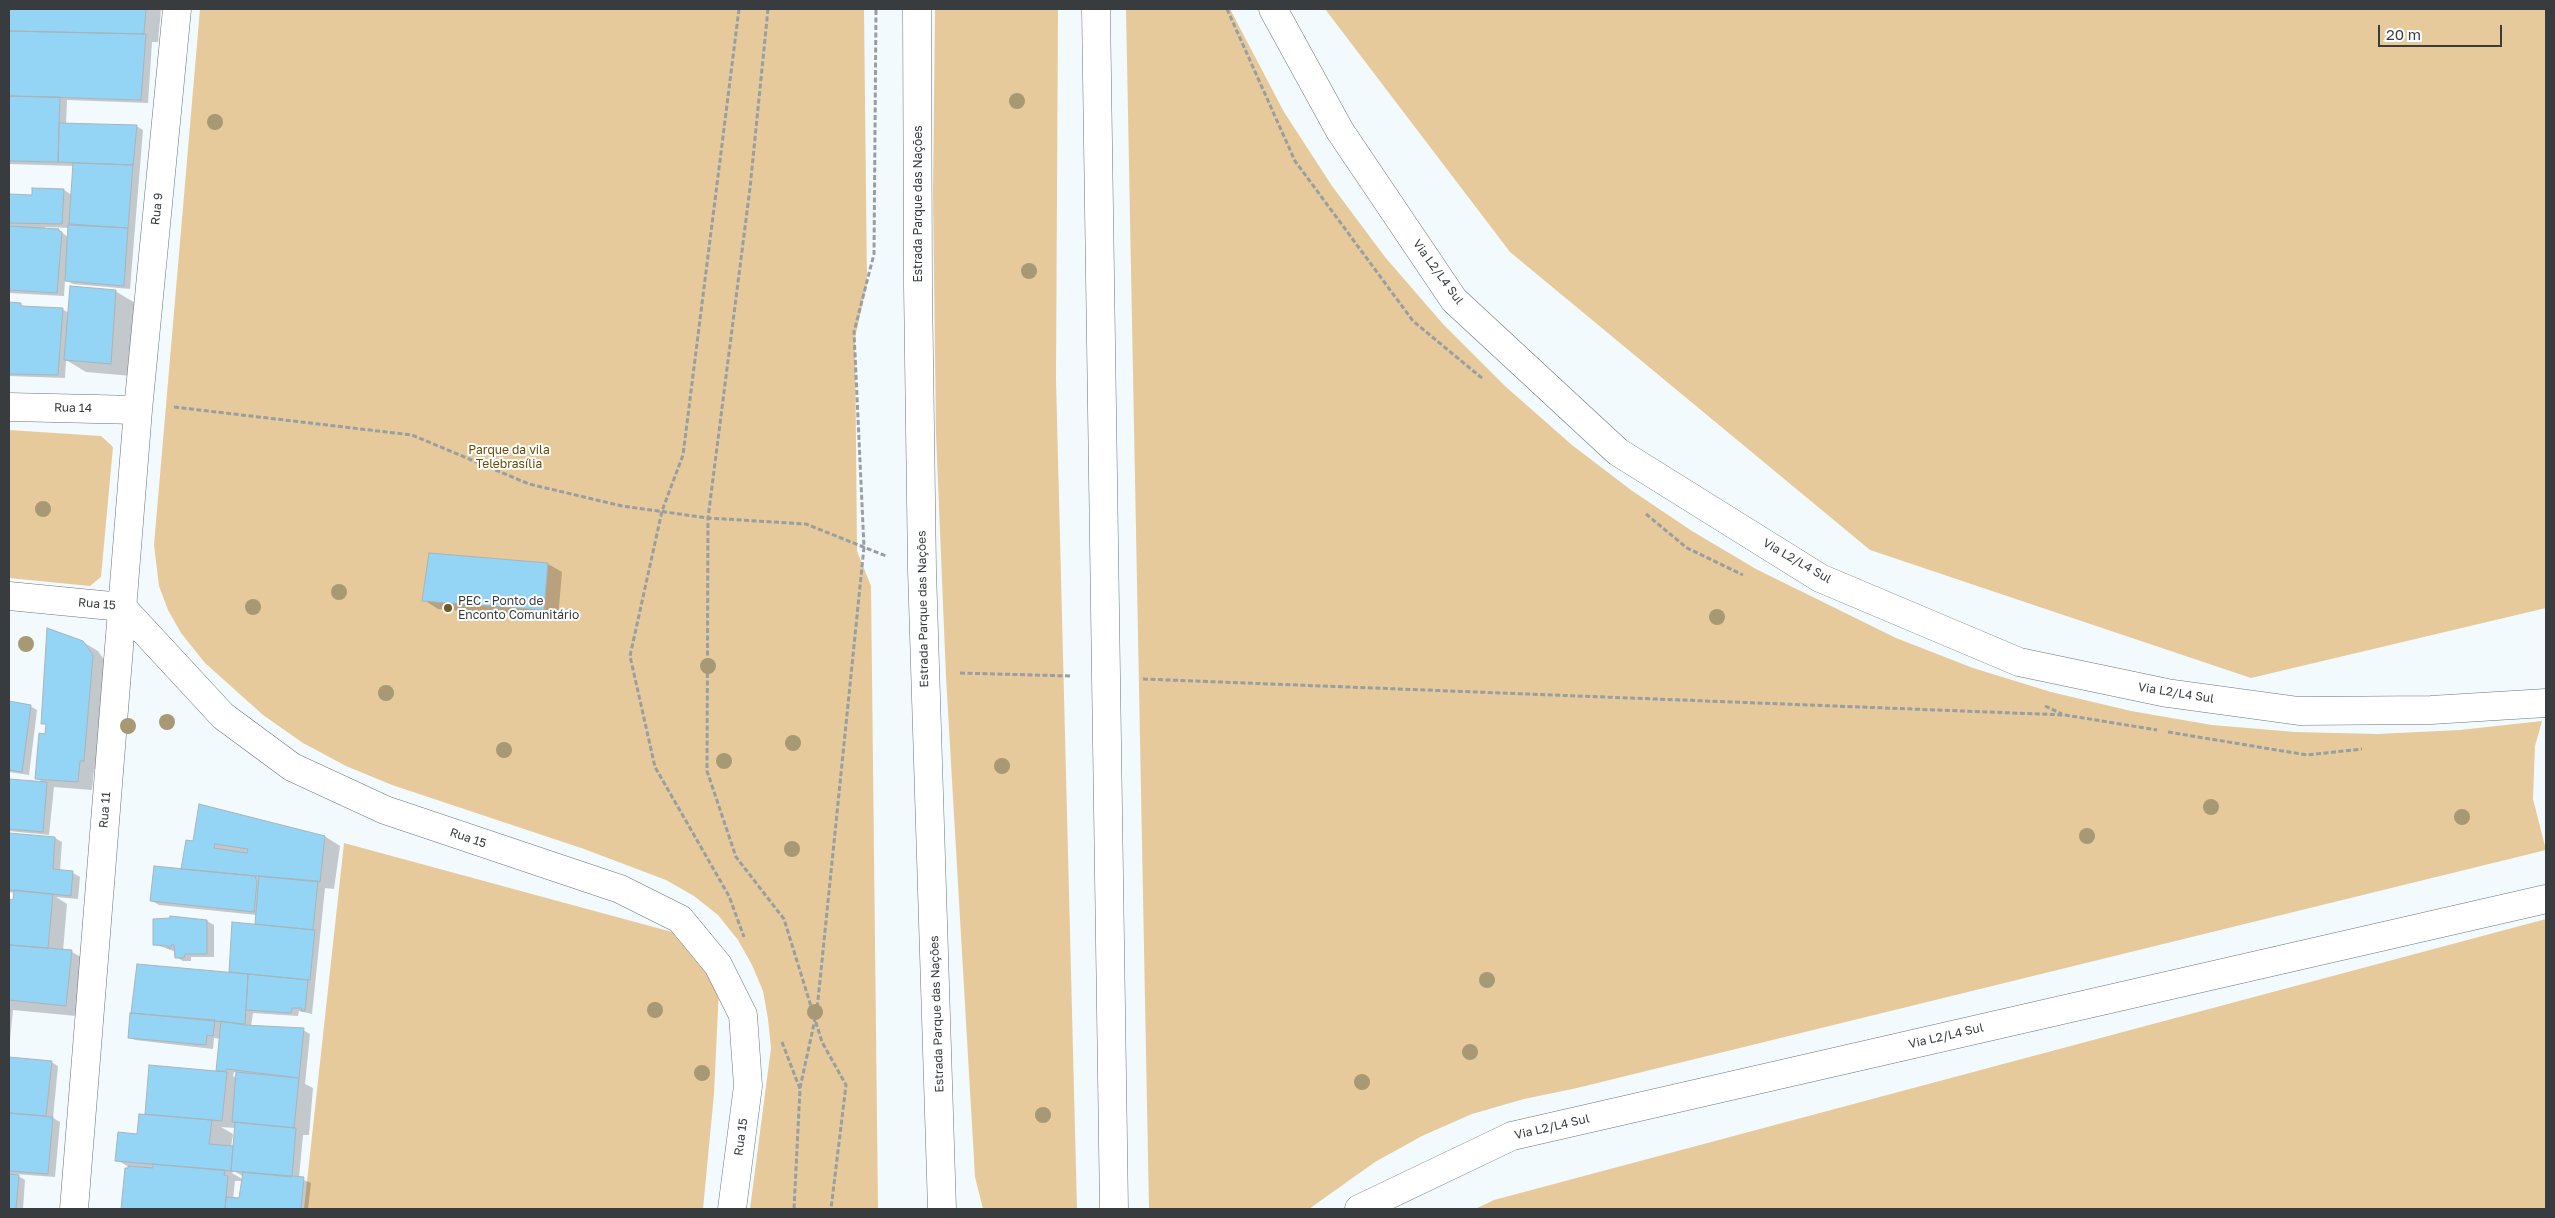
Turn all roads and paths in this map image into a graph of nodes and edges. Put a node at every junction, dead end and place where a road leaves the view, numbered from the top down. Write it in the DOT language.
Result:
graph roads {
  1 [pos="177,9"];
  2 [pos="739,9"];
  3 [pos="768,9"];
  4 [pos="876,9"];
  5 [pos="917,9"];
  6 [pos="1096,9"];
  7 [pos="1273,9"];
  8 [pos="9,407"];
  9 [pos="138,410"];
  10 [pos="662,511"];
  11 [pos="708,518"];
  12 [pos="864,547"];
  13 [pos="922,570"];
  14 [pos="9,596"];
  15 [pos="122,607"];
  16 [pos="924,672"];
  17 [pos="1106,677"];
  18 [pos="2546,703"];
  19 [pos="2366,748"];
  20 [pos="2546,899"];
  21 [pos="746,942"];
  22 [pos="780,1034"];
  23 [pos="800,1089"];
  24 [pos="74,1209"];
  25 [pos="732,1209"];
  26 [pos="794,1209"];
  27 [pos="831,1209"];
  28 [pos="942,1209"];
  29 [pos="1114,1209"];
  30 [pos="1359,1209"];
  1 -- 9 [label="main road, Rua 9"];
  2 -- 10 [label="path"];
  3 -- 11 [label="path"];
  4 -- 12 [label="path"];
  5 -- 13 [label="main road, Estrada Parque das Nações"];
  6 -- 17 [label="main road"];
  7 -- 18 [label="main road, Via L2/L4 Sul"];
  8 -- 9 [label="main road, Rua 14"];
  9 -- 10 [label="path"];
  9 -- 15 [label="main road, Rua 11"];
  10 -- 11 [label="path"];
  10 -- 21 [label="path"];
  11 -- 12 [label="path"];
  11 -- 27 [label="path"];
  12 -- 13 [label="path"];
  12 -- 23 [label="path"];
  13 -- 16 [label="main road, Estrada Parque das Nações"];
  14 -- 15 [label="main road, Rua 15"];
  15 -- 24 [label="main road, Rua 11"];
  15 -- 25 [label="main road, Rua 15"];
  16 -- 17 [label="path"];
  16 -- 28 [label="main road, Estrada Parque das Nações"];
  17 -- 19 [label="path"];
  17 -- 29 [label="main road"];
  20 -- 30 [label="main road, Via L2/L4 Sul"];
  22 -- 23 [label="path"];
  23 -- 26 [label="path"];
}
